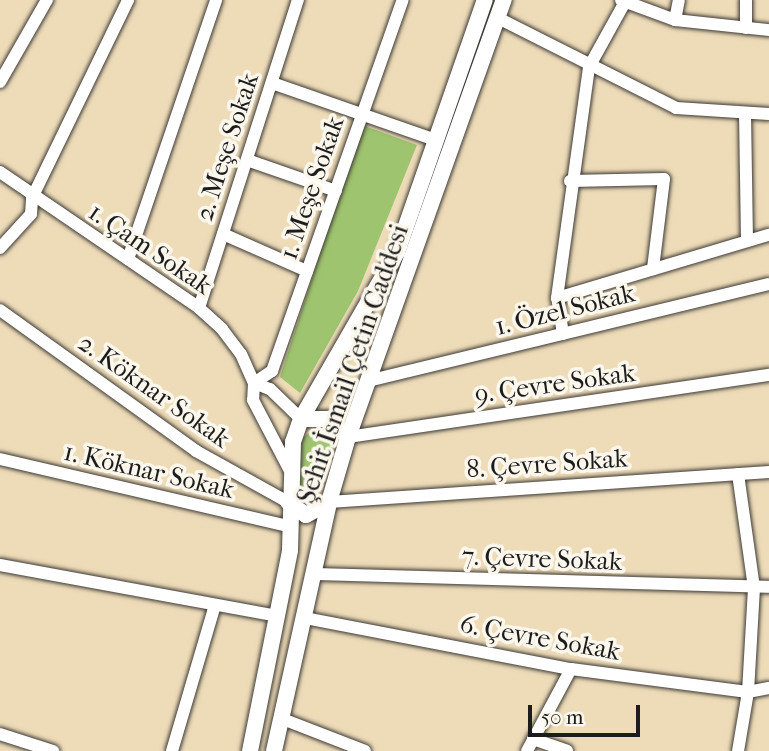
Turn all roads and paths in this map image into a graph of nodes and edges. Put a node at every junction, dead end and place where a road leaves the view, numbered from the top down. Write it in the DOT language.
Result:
graph roads {
  1 [pos="47,0"];
  2 [pos="128,0"];
  3 [pos="216,0"];
  4 [pos="298,0"];
  5 [pos="403,0"];
  6 [pos="679,0"];
  7 [pos="746,0"];
  8 [pos="623,1"];
  9 [pos="496,5"];
  10 [pos="675,20"];
  11 [pos="746,29"];
  12 [pos="769,30"];
  13 [pos="589,67"];
  14 [pos="0,82"];
  15 [pos="272,83"];
  16 [pos="745,113"];
  17 [pos="362,114"];
  18 [pos="769,114"];
  19 [pos="436,140"];
  20 [pos="247,160"];
  21 [pos="0,172"];
  22 [pos="570,181"];
  23 [pos="336,191"];
  24 [pos="33,198"];
  25 [pos="223,234"];
  26 [pos="769,234"];
  27 [pos="747,241"];
  28 [pos="0,248"];
  29 [pos="128,259"];
  30 [pos="653,269"];
  31 [pos="307,271"];
  32 [pos="769,284"];
  33 [pos="557,298"];
  34 [pos="199,308"];
  35 [pos="0,310"];
  36 [pos="563,334"];
  37 [pos="769,375"];
  38 [pos="372,380"];
  39 [pos="254,383"];
  40 [pos="302,419"];
  41 [pos="348,437"];
  42 [pos="3,463"];
  43 [pos="289,469"];
  44 [pos="769,472"];
  45 [pos="738,474"];
  46 [pos="288,502"];
  47 [pos="329,502"];
  48 [pos="288,526"];
  49 [pos="0,565"];
  50 [pos="313,574"];
  51 [pos="769,587"];
  52 [pos="754,588"];
  53 [pos="215,605"];
  54 [pos="278,616"];
  55 [pos="304,618"];
  56 [pos="571,669"];
  57 [pos="769,688"];
  58 [pos="748,692"];
  59 [pos="281,718"];
  60 [pos="0,734"];
  61 [pos="530,745"];
  62 [pos="53,751"];
  63 [pos="172,751"];
  64 [pos="250,751"];
  65 [pos="274,751"];
  66 [pos="365,751"];
  67 [pos="567,751"];
  68 [pos="738,751"];
  1 -- 14 [label="street"];
  2 -- 24 [label="street"];
  3 -- 29 [label="street"];
  4 -- 15 [label="street, 2. Meşe Sokak"];
  5 -- 17 [label="street, 1. Meşe Sokak"];
  6 -- 10 [label="street"];
  7 -- 11 [label="street"];
  8 -- 10 [label="street"];
  8 -- 13 [label="street"];
  9 -- 13 [label="street"];
  9 -- 19 [label="street, Şehit İsmail Çetin Caddesi"];
  9 -- 38 [label="street, Şehit İsmail Çetin Caddesi"];
  10 -- 11 [label="street"];
  11 -- 12 [label="street"];
  13 -- 16 [label="street"];
  13 -- 22 [label="street"];
  15 -- 17 [label="street"];
  15 -- 20 [label="street, 2. Meşe Sokak"];
  16 -- 18 [label="street"];
  16 -- 27 [label="street"];
  17 -- 19 [label="street"];
  17 -- 23 [label="street, 1. Meşe Sokak"];
  19 -- 40 [label="street, Şehit İsmail Çetin Caddesi"];
  20 -- 23 [label="street"];
  20 -- 25 [label="street, 2. Meşe Sokak"];
  21 -- 24 [label="street, 1. Çam Sokak"];
  22 -- 30 [label="street"];
  22 -- 33 [label="street"];
  23 -- 31 [label="street, 1. Meşe Sokak"];
  24 -- 28 [label="street"];
  24 -- 29 [label="street, 1. Çam Sokak"];
  25 -- 31 [label="street"];
  25 -- 34 [label="street, 2. Meşe Sokak"];
  26 -- 27 [label="street"];
  27 -- 30 [label="street"];
  29 -- 34 [label="street, 1. Çam Sokak"];
  30 -- 33 [label="street"];
  31 -- 39 [label="street, 1. Meşe Sokak"];
  32 -- 36 [label="street, 1. Özel Sokak"];
  33 -- 36 [label="street"];
  34 -- 39 [label="street, 1. Çam Sokak"];
  35 -- 46 [label="street, 2. Köknar Sokak"];
  36 -- 38 [label="street, 1. Özel Sokak"];
  37 -- 41 [label="street, 9. Çevre Sokak"];
  38 -- 41 [label="street, Şehit İsmail Çetin Caddesi"];
  39 -- 40 [label="street"];
  39 -- 43 [label="street, 1. Çam Sokak"];
  40 -- 41 [label="street"];
  40 -- 43 [label="street, Şehit İsmail Çetin Caddesi"];
  41 -- 47 [label="street, Şehit İsmail Çetin Caddesi"];
  42 -- 48 [label="street, 1. Köknar Sokak"];
  43 -- 46 [label="street, Şehit İsmail Çetin Caddesi"];
  44 -- 45 [label="street, 8. Çevre Sokak"];
  45 -- 47 [label="street, 8. Çevre Sokak"];
  45 -- 52 [label="street"];
  46 -- 47 [label="street"];
  46 -- 48 [label="street, Şehit İsmail Çetin Caddesi"];
  47 -- 50 [label="street, Şehit İsmail Çetin Caddesi"];
  48 -- 54 [label="street, Şehit İsmail Çetin Caddesi"];
  49 -- 53 [label="street"];
  50 -- 52 [label="street, 7. Çevre Sokak"];
  50 -- 55 [label="street, Şehit İsmail Çetin Caddesi"];
  51 -- 52 [label="street, 7. Çevre Sokak"];
  52 -- 58 [label="street"];
  53 -- 54 [label="street"];
  53 -- 63 [label="street"];
  54 -- 64 [label="street, Şehit İsmail Çetin Caddesi"];
  55 -- 56 [label="street, 6. Çevre Sokak"];
  55 -- 59 [label="street, Şehit İsmail Çetin Caddesi"];
  56 -- 58 [label="street, 6. Çevre Sokak"];
  56 -- 61 [label="street"];
  57 -- 58 [label="street, 6. Çevre Sokak"];
  58 -- 68 [label="street"];
  59 -- 65 [label="street, Şehit İsmail Çetin Caddesi"];
  59 -- 66 [label="street"];
  60 -- 62 [label="street"];
  61 -- 67 [label="street"];
}
